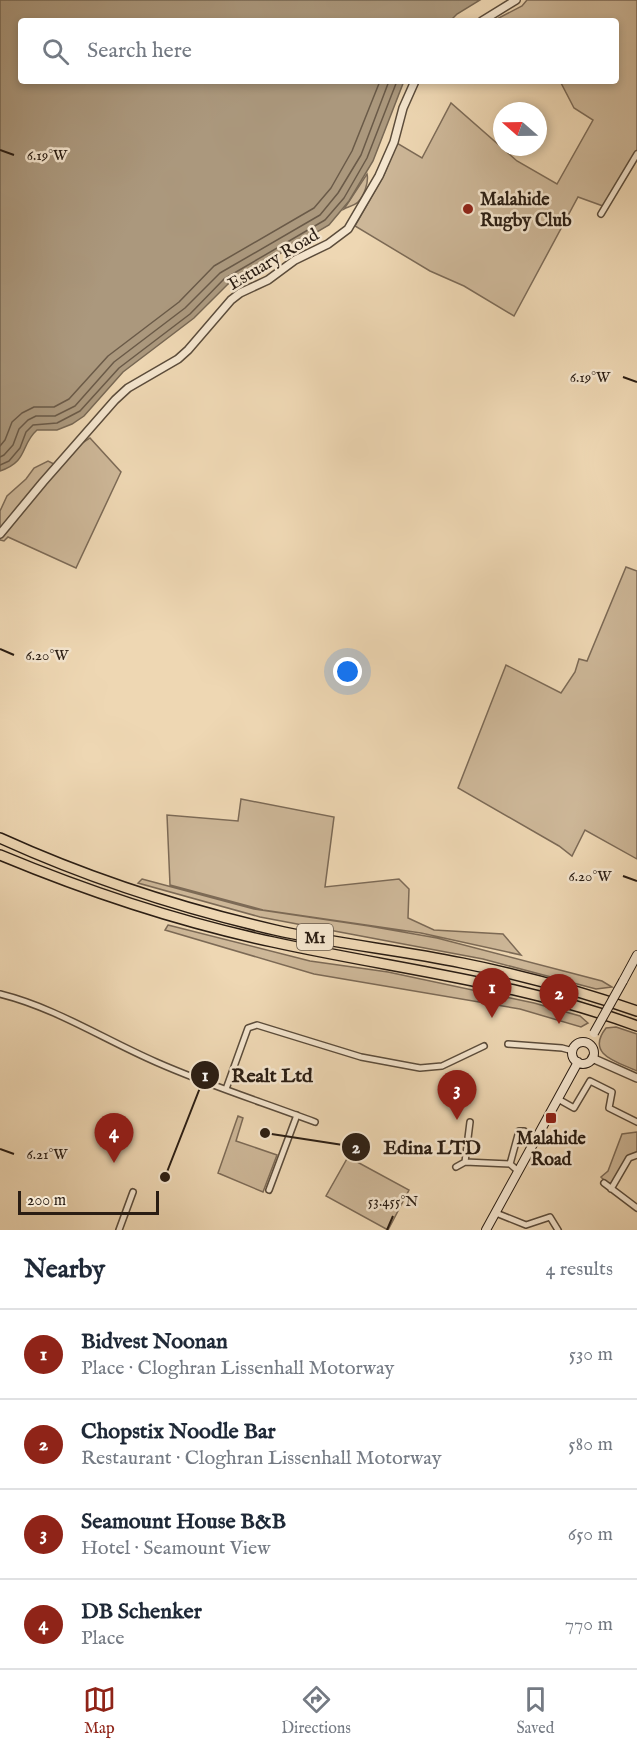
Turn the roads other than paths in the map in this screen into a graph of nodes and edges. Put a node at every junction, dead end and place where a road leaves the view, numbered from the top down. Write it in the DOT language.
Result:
graph roads {
  1 [pos="516,0"];
  2 [pos="487,18"];
  3 [pos="415,84"];
  4 [pos="637,154"];
  5 [pos="601,214"];
  6 [pos="0,534"];
  7 [pos="0,838"];
  8 [pos="0,855"];
  9 [pos="637,955"];
  10 [pos="0,994"];
  11 [pos="637,1011"];
  12 [pos="637,1026"];
  13 [pos="508,1044"];
  14 [pos="590,1044"];
  15 [pos="484,1046"];
  16 [pos="573,1051"];
  17 [pos="592,1058"];
  18 [pos="578,1062"];
  19 [pos="637,1078"];
  20 [pos="226,1089"];
  21 [pos="558,1099"];
  22 [pos="297,1115"];
  23 [pos="315,1122"];
  24 [pos="470,1122"];
  25 [pos="637,1122"];
  26 [pos="524,1131"];
  27 [pos="637,1155"];
  28 [pos="465,1162"];
  29 [pos="510,1164"];
  30 [pos="456,1167"];
  31 [pos="518,1171"];
  32 [pos="604,1183"];
  33 [pos="611,1189"];
  34 [pos="270,1190"];
  35 [pos="133,1192"];
  36 [pos="637,1208"];
  37 [pos="496,1213"];
  38 [pos="119,1230"];
  39 [pos="486,1230"];
  40 [pos="558,1230"];
  1 -- 2 [label="street"];
  3 -- 6 [label="street, Estuary Road"];
  4 -- 5 [label="street"];
  7 -- 11 [label="highway, M1"];
  8 -- 12 [label="highway, M1"];
  9 -- 14 [label="main road, bridge"];
  10 -- 20 [label="street"];
  13 -- 16 [label="street"];
  14 -- 16 [label="main road"];
  14 -- 17 [label="main road"];
  15 -- 20 [label="street"];
  16 -- 18 [label="main road"];
  17 -- 18 [label="main road"];
  17 -- 19 [label="street"];
  18 -- 21 [label="main road"];
  20 -- 22 [label="street"];
  21 -- 25 [label="street"];
  21 -- 31 [label="main road"];
  22 -- 23 [label="street"];
  22 -- 34 [label="street"];
  24 -- 28 [label="street"];
  26 -- 29 [label="street"];
  27 -- 33 [label="street"];
  28 -- 29 [label="street"];
  28 -- 30 [label="street"];
  29 -- 31 [label="street"];
  31 -- 37 [label="main road"];
  32 -- 33 [label="street"];
  33 -- 36 [label="street"];
  35 -- 38 [label="street"];
  37 -- 39 [label="main road"];
  37 -- 40 [label="street"];
}
